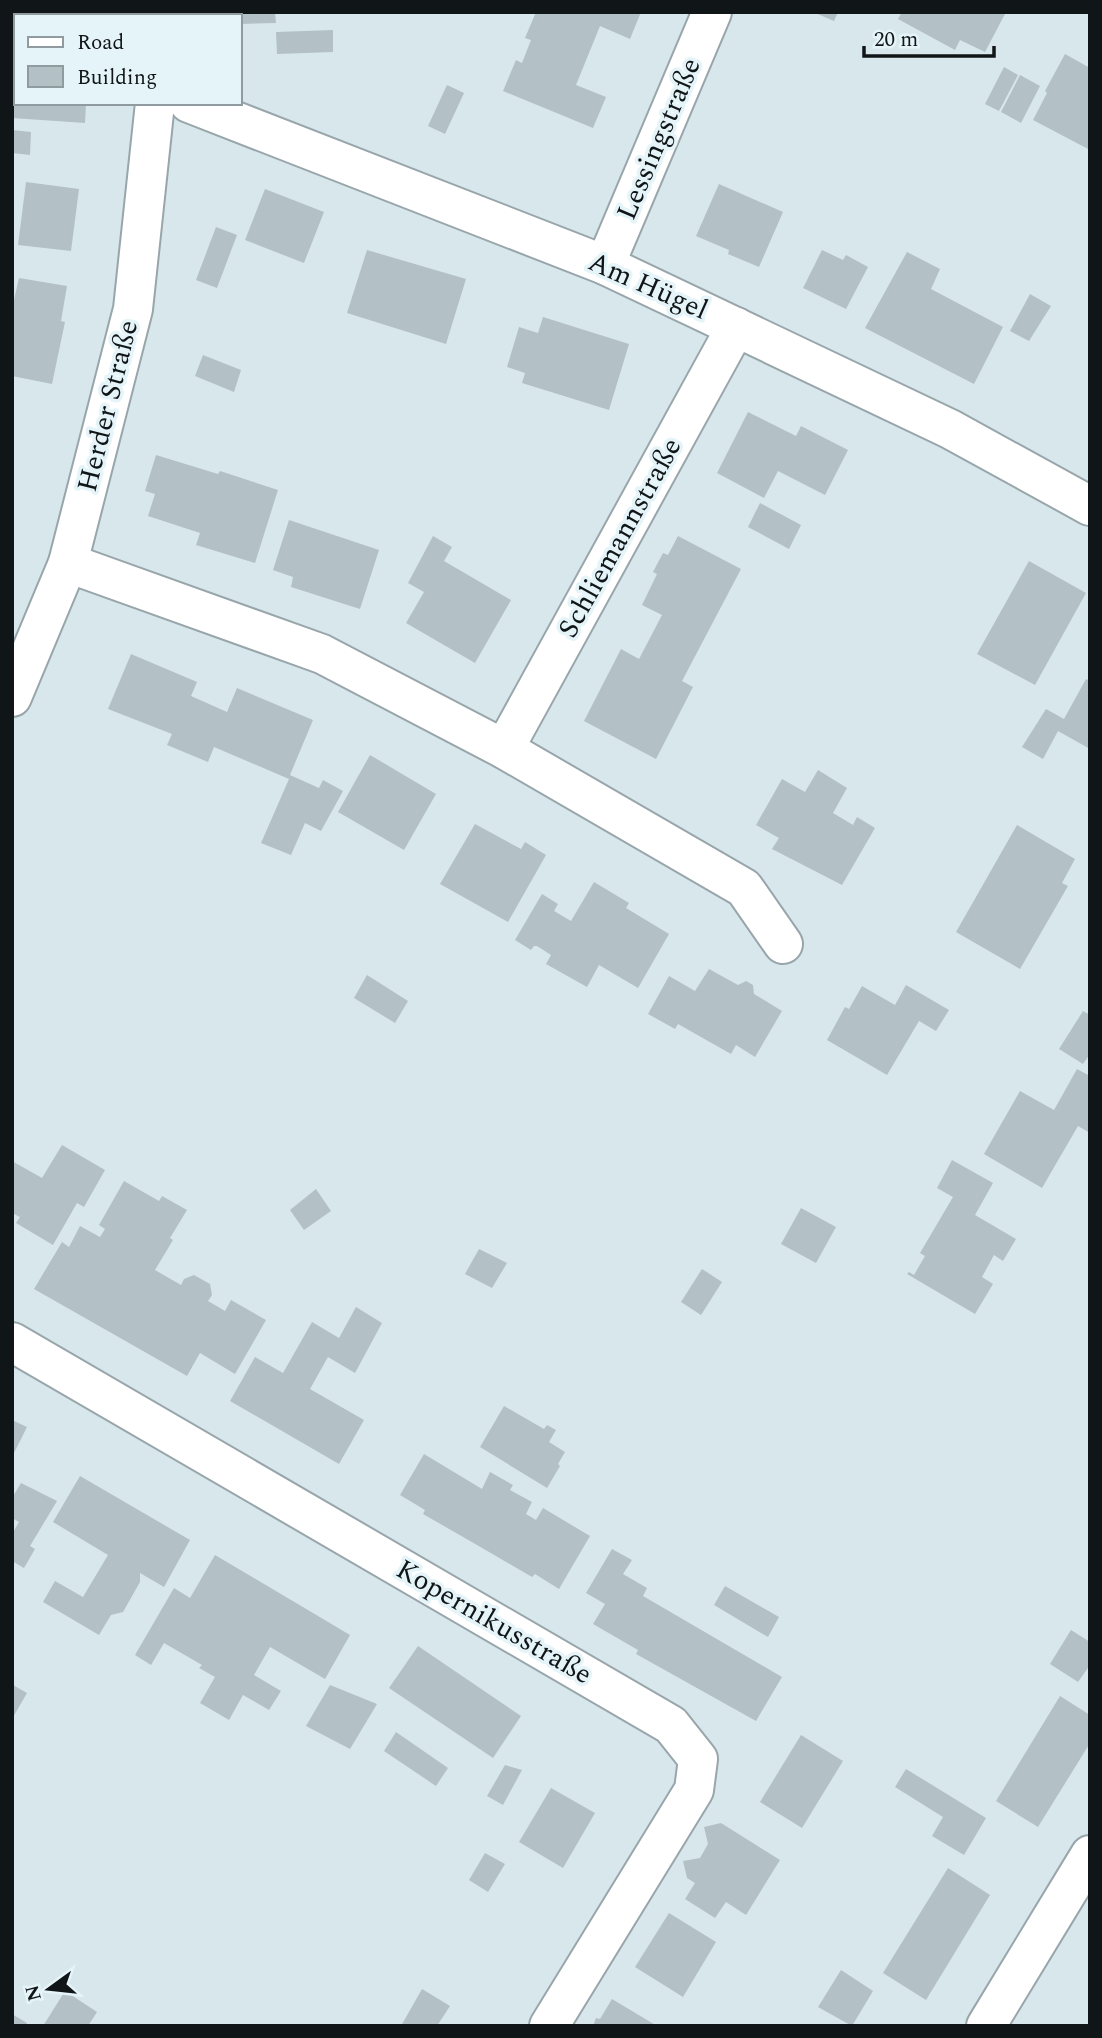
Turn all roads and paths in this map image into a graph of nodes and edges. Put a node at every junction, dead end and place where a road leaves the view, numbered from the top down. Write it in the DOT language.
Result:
graph roads {
  1 [pos="712,12"];
  2 [pos="155,105"];
  3 [pos="194,105"];
  4 [pos="605,265"];
  5 [pos="736,327"];
  6 [pos="1090,506"];
  7 [pos="68,564"];
  8 [pos="16,678"];
  9 [pos="504,749"];
  10 [pos="783,944"];
  11 [pos="12,1342"];
  12 [pos="1090,1855"];
  13 [pos="549,2026"];
  14 [pos="986,2026"];
  1 -- 4 [label="street, Lessingstraße"];
  2 -- 7 [label="street, Herder Straße"];
  3 -- 4 [label="street, Am Hügel"];
  4 -- 5 [label="street, Am Hügel"];
  5 -- 6 [label="street, Am Hügel"];
  5 -- 9 [label="street, Schliemannstraße"];
  7 -- 8 [label="street, Herder Straße"];
  7 -- 9 [label="street"];
  9 -- 10 [label="street"];
  11 -- 13 [label="street, Kopernikusstraße"];
  12 -- 14 [label="street"];
}
